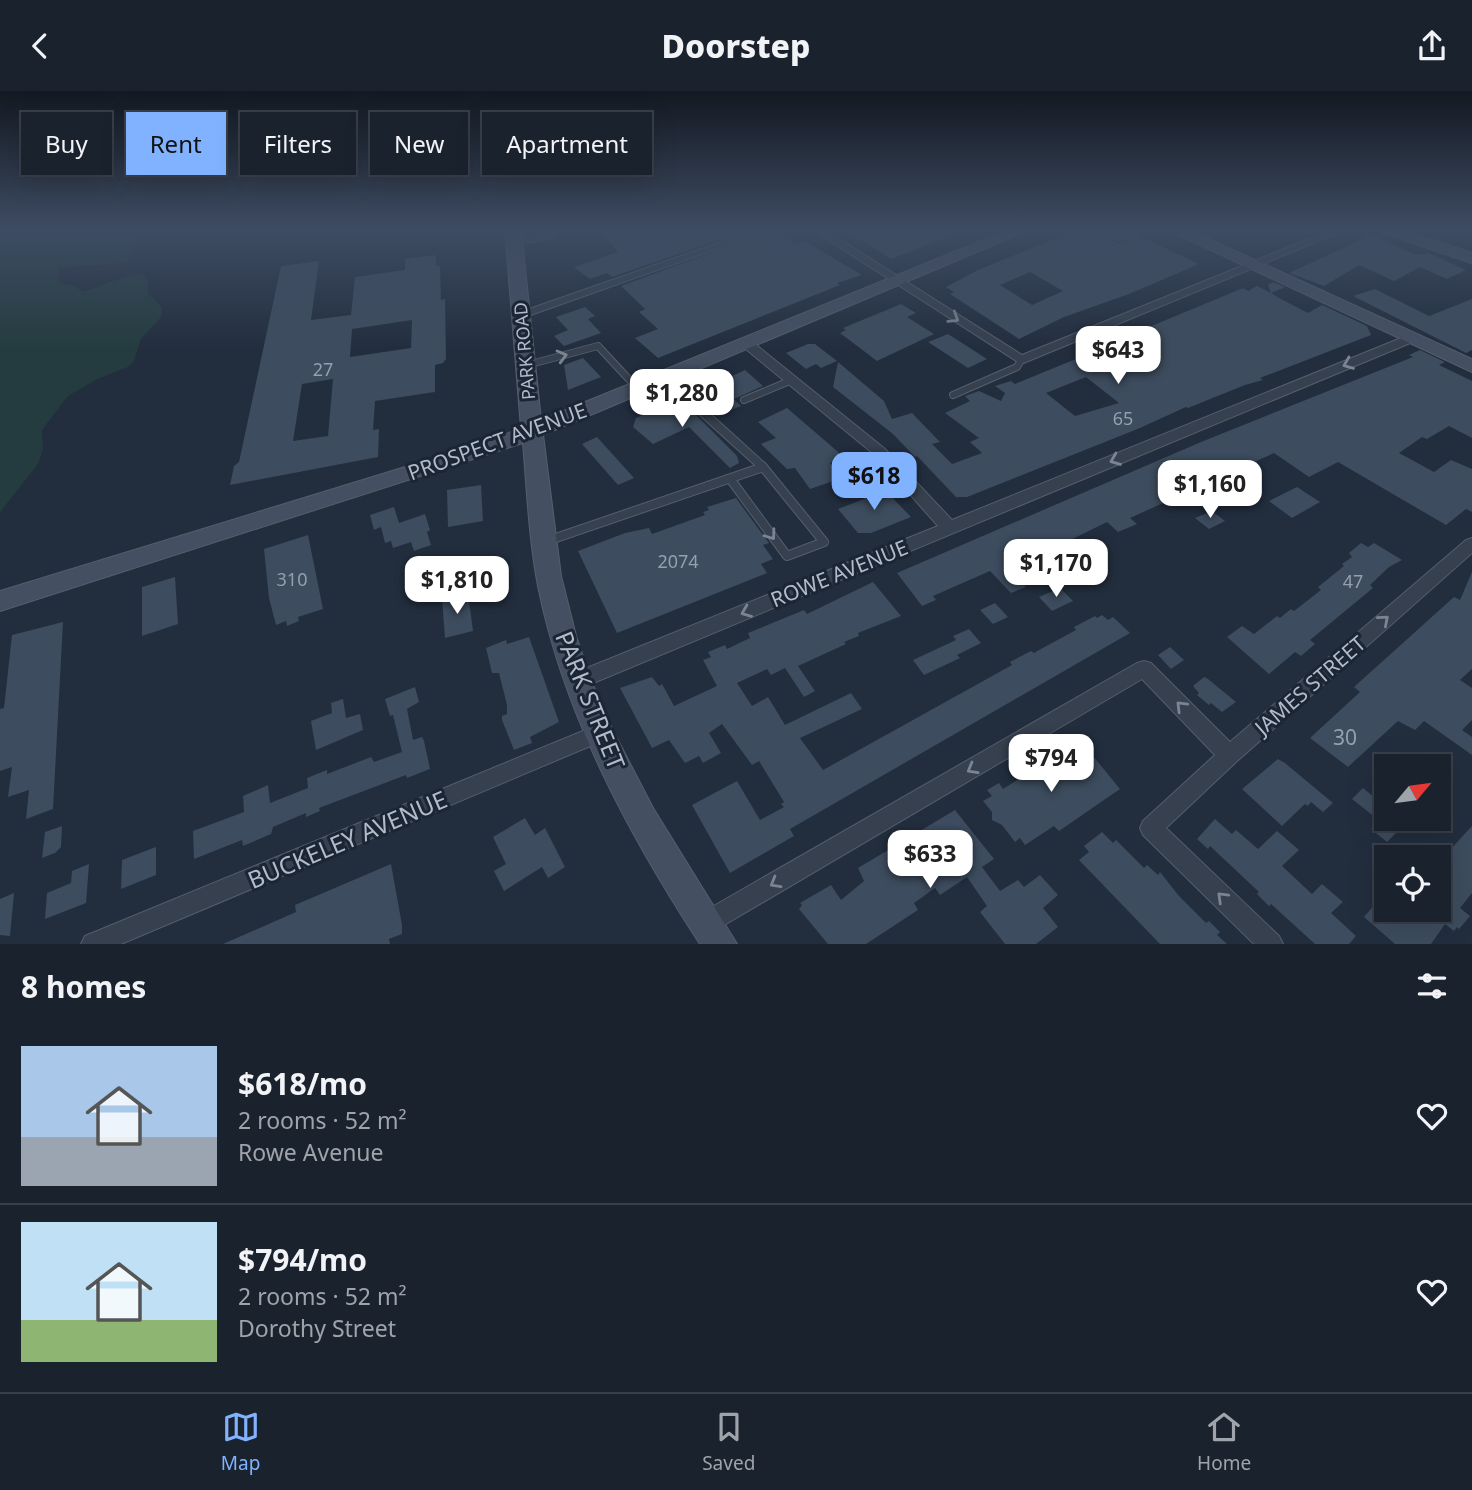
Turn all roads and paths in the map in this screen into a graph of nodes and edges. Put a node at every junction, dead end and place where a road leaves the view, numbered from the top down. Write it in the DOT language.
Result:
graph roads {
  1 [pos="517,270"];
  2 [pos="649,270"];
  3 [pos="879,270"];
  4 [pos="923,270"];
  5 [pos="1240,270"];
  6 [pos="1262,270"];
  7 [pos="896,281"];
  8 [pos="521,314"];
  9 [pos="1411,338"];
  10 [pos="746,343"];
  11 [pos="1021,359"];
  12 [pos="527,366"];
  13 [pos="1472,366"];
  14 [pos="664,377"];
  15 [pos="792,380"];
  16 [pos="637,388"];
  17 [pos="953,395"];
  18 [pos="744,400"];
  19 [pos="531,431"];
  20 [pos="763,467"];
  21 [pos="731,480"];
  22 [pos="950,528"];
  23 [pos="544,542"];
  24 [pos="1472,544"];
  25 [pos="0,601"];
  26 [pos="579,680"];
  27 [pos="600,733"];
  28 [pos="1229,755"];
  29 [pos="713,934"];
  30 [pos="93,944"];
  31 [pos="1271,944"];
  1 -- 8 [label="main road, PARK ROAD"];
  2 -- 8 [label="street"];
  3 -- 7 [label="street"];
  4 -- 7 [label="main road, PROSPECT AVENUE"];
  5 -- 11 [label="street"];
  6 -- 9 [label="main road"];
  7 -- 10 [label="main road, PROSPECT AVENUE"];
  7 -- 11 [label="street, one-way"];
  8 -- 12 [label="main road, PARK ROAD"];
  9 -- 13 [label="main road"];
  9 -- 22 [label="street, ROWE AVENUE, one-way"];
  10 -- 14 [label="main road, PROSPECT AVENUE"];
  10 -- 15 [label="street"];
  11 -- 17 [label="lane"];
  12 -- 16 [label="lane, one-way"];
  12 -- 19 [label="main road, PARK ROAD"];
  14 -- 16 [label="main road, PROSPECT AVENUE"];
  14 -- 20 [label="lane"];
  15 -- 18 [label="lane"];
  15 -- 22 [label="street"];
  16 -- 19 [label="main road, PROSPECT AVENUE"];
  19 -- 23 [label="main road, PARK STREET"];
  19 -- 25 [label="main road, PROSPECT AVENUE"];
  20 -- 21 [label="lane"];
  21 -- 20 [label="lane, one-way"];
  21 -- 23 [label="lane"];
  22 -- 26 [label="street, ROWE AVENUE, one-way"];
  23 -- 26 [label="main road, PARK STREET"];
  28 -- 24 [label="street, JAMES STREET, one-way"];
  26 -- 27 [label="main road, PARK STREET"];
  27 -- 29 [label="main road, PARK STREET"];
  27 -- 30 [label="street, BUCKELEY AVENUE"];
  28 -- 29 [label="street, one-way"];
  31 -- 28 [label="street, JAMES STREET, one-way"];
}
